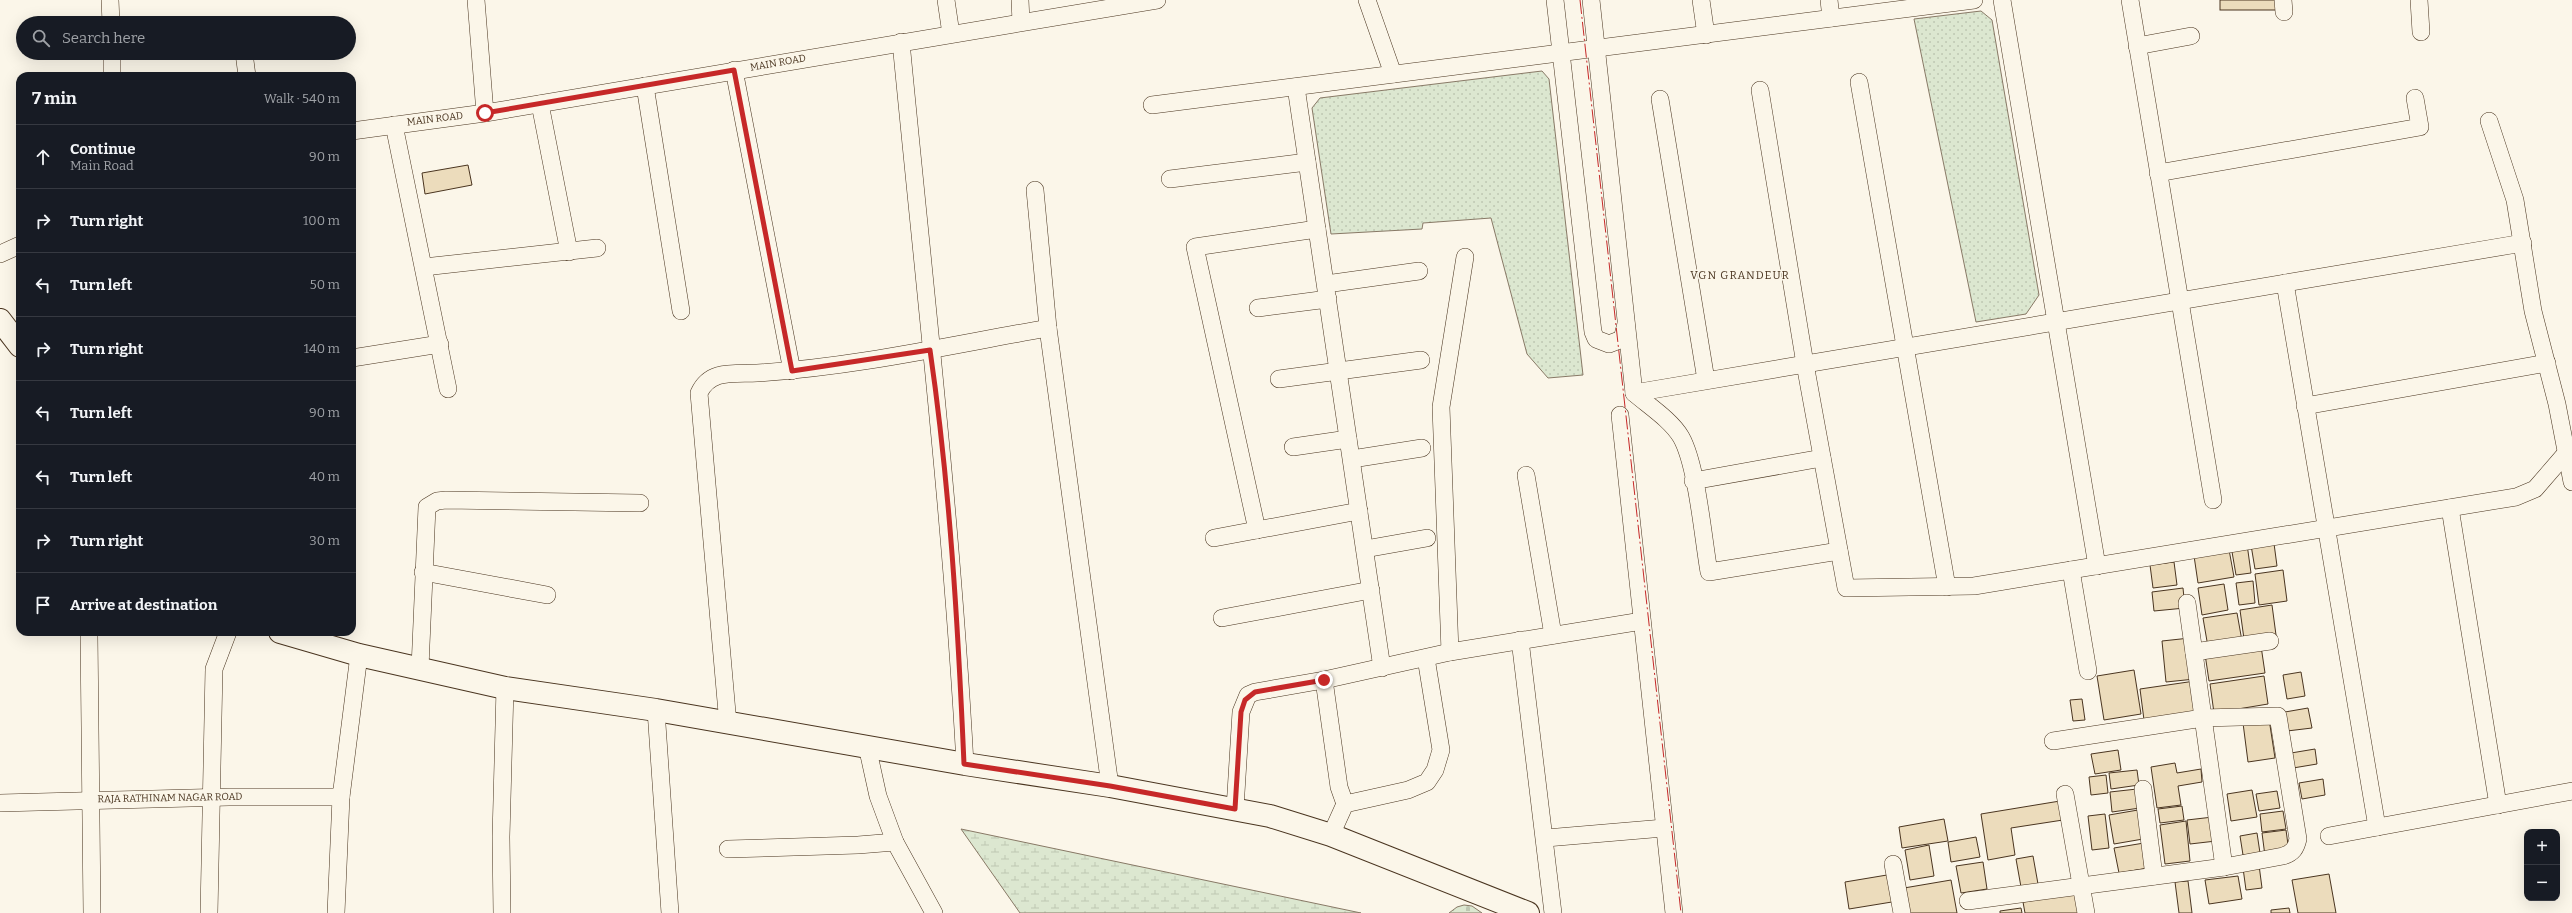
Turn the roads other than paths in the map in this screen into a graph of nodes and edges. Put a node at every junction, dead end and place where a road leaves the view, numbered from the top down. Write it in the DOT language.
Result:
graph roads {
  1 [pos="110,0"];
  2 [pos="476,0"];
  3 [pos="946,0"];
  4 [pos="1020,0"];
  5 [pos="1157,0"];
  6 [pos="1367,0"];
  7 [pos="1556,0"];
  8 [pos="1591,0"];
  9 [pos="1701,0"];
  10 [pos="1829,0"];
  11 [pos="1974,0"];
  12 [pos="2002,0"];
  13 [pos="2130,0"];
  14 [pos="2418,0"];
  15 [pos="111,16"];
  16 [pos="1831,18"];
  17 [pos="1021,22"];
  18 [pos="2421,32"];
  19 [pos="951,34"];
  20 [pos="1706,35"];
  21 [pos="2191,36"];
  22 [pos="901,42"];
  23 [pos="2137,46"];
  24 [pos="1596,49"];
  25 [pos="1561,53"];
  26 [pos="112,60"];
  27 [pos="245,60"];
  28 [pos="734,70"];
  29 [pos="112,72"];
  30 [pos="246,72"];
  31 [pos="1393,74"];
  32 [pos="1859,82"];
  33 [pos="645,86"];
  34 [pos="1296,86"];
  35 [pos="1760,90"];
  36 [pos="2415,98"];
  37 [pos="1660,99"];
  38 [pos="540,104"];
  39 [pos="1152,105"];
  40 [pos="485,113"];
  41 [pos="2489,121"];
  42 [pos="394,125"];
  43 [pos="356,130"];
  44 [pos="1307,162"];
  45 [pos="2158,173"];
  46 [pos="1170,179"];
  47 [pos="1036,190"];
  48 [pos="1317,229"];
  49 [pos="2523,243"];
  50 [pos="16,247"];
  51 [pos="597,248"];
  52 [pos="569,252"];
  53 [pos="0,254"];
  54 [pos="1465,257"];
  55 [pos="424,267"];
  56 [pos="1419,271"];
  57 [pos="2285,283"];
  58 [pos="1327,291"];
  59 [pos="2180,301"];
  60 [pos="1258,308"];
  61 [pos="681,311"];
  62 [pos="0,320"];
  63 [pos="1626,320"];
  64 [pos="2056,322"];
  65 [pos="1048,328"];
  66 [pos="16,341"];
  67 [pos="440,344"];
  68 [pos="1906,347"];
  69 [pos="930,350"];
  70 [pos="356,357"];
  71 [pos="1421,360"];
  72 [pos="2547,363"];
  73 [pos="1805,364"];
  74 [pos="792,371"];
  75 [pos="1338,371"];
  76 [pos="1279,379"];
  77 [pos="1706,380"];
  78 [pos="448,389"];
  79 [pos="1634,393"];
  80 [pos="2305,406"];
  81 [pos="1620,415"];
  82 [pos="1348,439"];
  83 [pos="1293,447"];
  84 [pos="1422,448"];
  85 [pos="2567,452"];
  86 [pos="1822,458"];
  87 [pos="1352,459"];
  88 [pos="1526,475"];
  89 [pos="1693,481"];
  90 [pos="2572,482"];
  91 [pos="2213,500"];
  92 [pos="640,503"];
  93 [pos="2450,508"];
  94 [pos="1359,511"];
  95 [pos="2326,528"];
  96 [pos="1258,530"];
  97 [pos="1214,538"];
  98 [pos="1427,538"];
  99 [pos="1365,549"];
  100 [pos="1839,551"];
  101 [pos="2097,566"];
  102 [pos="2071,570"];
  103 [pos="423,572"];
  104 [pos="1948,587"];
  105 [pos="1371,590"];
  106 [pos="547,595"];
  107 [pos="2187,603"];
  108 [pos="1222,618"];
  109 [pos="1642,621"];
  110 [pos="1553,634"];
  111 [pos="89,636"];
  112 [pos="226,636"];
  113 [pos="294,636"];
  114 [pos="1520,640"];
  115 [pos="2270,641"];
  116 [pos="1450,652"];
  117 [pos="2194,652"];
  118 [pos="359,655"];
  119 [pos="1426,658"];
  120 [pos="420,668"];
  121 [pos="1382,668"];
  122 [pos="2088,671"];
  123 [pos="1324,680"];
  124 [pos="505,688"];
  125 [pos="656,710"];
  126 [pos="2203,718"];
  127 [pos="728,724"];
  128 [pos="2052,741"];
  129 [pos="867,746"];
  130 [pos="964,764"];
  131 [pos="1110,786"];
  132 [pos="2143,788"];
  133 [pos="2572,791"];
  134 [pos="2065,794"];
  135 [pos="211,797"];
  136 [pos="341,797"];
  137 [pos="90,799"];
  138 [pos="0,803"];
  139 [pos="1345,804"];
  140 [pos="2498,804"];
  141 [pos="1235,809"];
  142 [pos="2377,827"];
  143 [pos="1664,828"];
  144 [pos="1330,835"];
  145 [pos="2329,836"];
  146 [pos="1546,838"];
  147 [pos="895,842"];
  148 [pos="728,849"];
  149 [pos="1893,864"];
  150 [pos="2224,866"];
  151 [pos="2154,876"];
  152 [pos="2082,885"];
  153 [pos="1968,901"];
  154 [pos="92,913"];
  155 [pos="209,913"];
  156 [pos="336,913"];
  157 [pos="502,913"];
  158 [pos="670,913"];
  159 [pos="934,913"];
  160 [pos="1528,913"];
  161 [pos="1553,913"];
  162 [pos="1674,913"];
  163 [pos="1902,913"];
  164 [pos="2086,913"];
  1 -- 15 [label="street"];
  2 -- 40 [label="street"];
  3 -- 19 [label="street"];
  4 -- 17 [label="street"];
  5 -- 17 [label="street, MAIN ROAD"];
  6 -- 31 [label="street"];
  7 -- 25 [label="street"];
  8 -- 24 [label="street"];
  9 -- 20 [label="street"];
  10 -- 16 [label="street"];
  11 -- 16 [label="street"];
  12 -- 64 [label="street"];
  13 -- 23 [label="street"];
  14 -- 18 [label="street"];
  16 -- 20 [label="street"];
  17 -- 19 [label="street, MAIN ROAD"];
  19 -- 22 [label="street, MAIN ROAD"];
  20 -- 24 [label="street"];
  21 -- 23 [label="street"];
  22 -- 28 [label="street, MAIN ROAD"];
  22 -- 69 [label="street"];
  23 -- 45 [label="street"];
  24 -- 25 [label="street"];
  24 -- 63 [label="street"];
  25 -- 31 [label="street"];
  25 -- 63 [label="street"];
  26 -- 29 [label="street"];
  27 -- 30 [label="street"];
  28 -- 33 [label="street, MAIN ROAD"];
  28 -- 74 [label="street"];
  31 -- 34 [label="street"];
  32 -- 68 [label="street"];
  33 -- 38 [label="street, MAIN ROAD"];
  33 -- 61 [label="street"];
  34 -- 39 [label="street"];
  34 -- 44 [label="street"];
  35 -- 73 [label="street"];
  36 -- 45 [label="street"];
  37 -- 77 [label="street"];
  38 -- 40 [label="street, MAIN ROAD"];
  38 -- 52 [label="street"];
  40 -- 42 [label="street, MAIN ROAD"];
  41 -- 49 [label="street"];
  42 -- 43 [label="street, MAIN ROAD"];
  42 -- 55 [label="street"];
  44 -- 46 [label="street"];
  44 -- 48 [label="street"];
  45 -- 59 [label="street"];
  47 -- 65 [label="street"];
  48 -- 58 [label="street"];
  48 -- 96 [label="street"];
  49 -- 57 [label="street"];
  49 -- 72 [label="street"];
  50 -- 53 [label="street"];
  51 -- 52 [label="street"];
  52 -- 55 [label="street"];
  54 -- 116 [label="street"];
  55 -- 67 [label="street"];
  56 -- 58 [label="street"];
  57 -- 59 [label="street"];
  57 -- 80 [label="street"];
  58 -- 60 [label="street"];
  58 -- 75 [label="street"];
  59 -- 64 [label="street"];
  59 -- 91 [label="street"];
  62 -- 66 [label="street"];
  63 -- 79 [label="street"];
  64 -- 68 [label="street"];
  64 -- 101 [label="street"];
  65 -- 69 [label="street"];
  65 -- 131 [label="street"];
  67 -- 70 [label="street"];
  67 -- 78 [label="street"];
  68 -- 73 [label="street"];
  68 -- 104 [label="street"];
  69 -- 74 [label="street"];
  69 -- 130 [label="street"];
  71 -- 75 [label="street"];
  72 -- 80 [label="street"];
  72 -- 85 [label="street"];
  73 -- 77 [label="street"];
  73 -- 86 [label="street"];
  74 -- 127 [label="street"];
  75 -- 76 [label="street"];
  75 -- 82 [label="street"];
  77 -- 79 [label="street"];
  79 -- 89 [label="street"];
  80 -- 95 [label="street"];
  81 -- 109 [label="street"];
  82 -- 83 [label="street"];
  82 -- 87 [label="street"];
  84 -- 87 [label="street"];
  85 -- 90 [label="street"];
  85 -- 93 [label="street"];
  86 -- 89 [label="street"];
  86 -- 100 [label="street"];
  87 -- 94 [label="street"];
  88 -- 110 [label="street"];
  89 -- 100 [label="street"];
  92 -- 103 [label="street"];
  93 -- 95 [label="street"];
  93 -- 140 [label="street"];
  94 -- 96 [label="street"];
  94 -- 99 [label="street"];
  95 -- 101 [label="street"];
  95 -- 142 [label="street"];
  96 -- 97 [label="street"];
  98 -- 99 [label="street"];
  99 -- 105 [label="street"];
  100 -- 104 [label="street"];
  101 -- 102 [label="street"];
  102 -- 104 [label="street"];
  102 -- 122 [label="street"];
  103 -- 106 [label="street"];
  103 -- 120 [label="street"];
  105 -- 108 [label="street"];
  105 -- 121 [label="street"];
  107 -- 117 [label="street"];
  109 -- 110 [label="street"];
  109 -- 143 [label="street"];
  110 -- 114 [label="street"];
  111 -- 137 [label="street"];
  112 -- 135 [label="street"];
  113 -- 118 [label="street"];
  114 -- 116 [label="street"];
  114 -- 146 [label="street"];
  115 -- 117 [label="street"];
  116 -- 119 [label="street"];
  117 -- 126 [label="street"];
  118 -- 120 [label="street"];
  118 -- 136 [label="street"];
  119 -- 121 [label="street"];
  119 -- 139 [label="street"];
  120 -- 124 [label="street"];
  121 -- 123 [label="street"];
  123 -- 139 [label="street"];
  123 -- 141 [label="street"];
  124 -- 125 [label="street"];
  124 -- 157 [label="street"];
  125 -- 127 [label="street"];
  125 -- 158 [label="street"];
  126 -- 128 [label="street"];
  126 -- 150 [label="street"];
  126 -- 150 [label="street"];
  127 -- 129 [label="street"];
  129 -- 130 [label="street"];
  129 -- 147 [label="street"];
  130 -- 131 [label="street"];
  131 -- 141 [label="street"];
  132 -- 151 [label="street"];
  133 -- 140 [label="street"];
  134 -- 152 [label="street"];
  135 -- 136 [label="street, RAJA RATHINAM NAGAR ROAD"];
  135 -- 137 [label="street, RAJA RATHINAM NAGAR ROAD"];
  135 -- 155 [label="street"];
  136 -- 156 [label="street"];
  137 -- 138 [label="street, RAJA RATHINAM NAGAR ROAD"];
  137 -- 154 [label="street"];
  139 -- 144 [label="street"];
  140 -- 142 [label="street"];
  141 -- 144 [label="street"];
  142 -- 145 [label="street"];
  143 -- 146 [label="street"];
  143 -- 162 [label="street"];
  144 -- 160 [label="street"];
  146 -- 161 [label="street"];
  147 -- 148 [label="street"];
  147 -- 159 [label="street"];
  149 -- 163 [label="street"];
  150 -- 151 [label="street"];
  151 -- 152 [label="street"];
  152 -- 153 [label="street"];
  152 -- 164 [label="street"];
}
